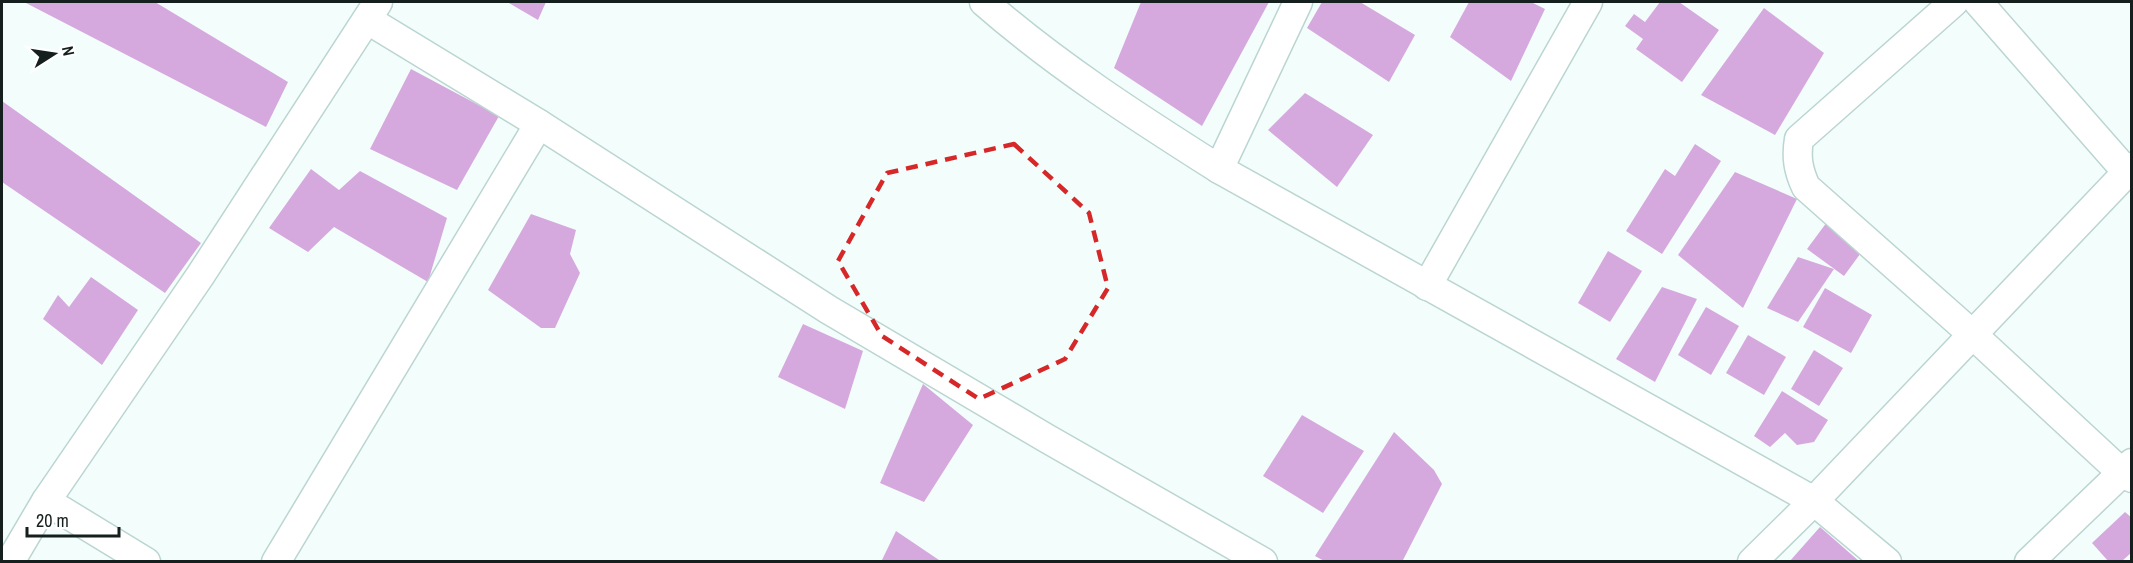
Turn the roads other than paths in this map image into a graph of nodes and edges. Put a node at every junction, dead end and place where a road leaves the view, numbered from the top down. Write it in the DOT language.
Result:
graph roads {
  1 [pos="984,2"];
  2 [pos="1298,2"];
  3 [pos="1588,2"];
  4 [pos="1954,2"];
  5 [pos="1978,2"];
  6 [pos="373,11"];
  7 [pos="539,124"];
  8 [pos="1219,169"];
  9 [pos="2129,169"];
  10 [pos="1427,286"];
  11 [pos="1972,334"];
  12 [pos="2128,471"];
  13 [pos="46,501"];
  14 [pos="1814,501"];
  15 [pos="10,561"];
  16 [pos="146,561"];
  17 [pos="276,561"];
  18 [pos="1263,561"];
  19 [pos="1752,561"];
  20 [pos="1887,561"];
  21 [pos="2029,561"];
  1 -- 8 [label="street"];
  2 -- 8 [label="street"];
  3 -- 10 [label="street"];
  4 -- 11 [label="street"];
  5 -- 9 [label="street"];
  6 -- 7 [label="street"];
  6 -- 13 [label="street"];
  7 -- 17 [label="street"];
  7 -- 18 [label="street"];
  8 -- 10 [label="street"];
  9 -- 11 [label="street"];
  10 -- 14 [label="street"];
  11 -- 12 [label="street"];
  11 -- 14 [label="street"];
  12 -- 21 [label="street"];
  13 -- 15 [label="street"];
  13 -- 16 [label="street"];
  14 -- 19 [label="street"];
  14 -- 20 [label="street"];
}
